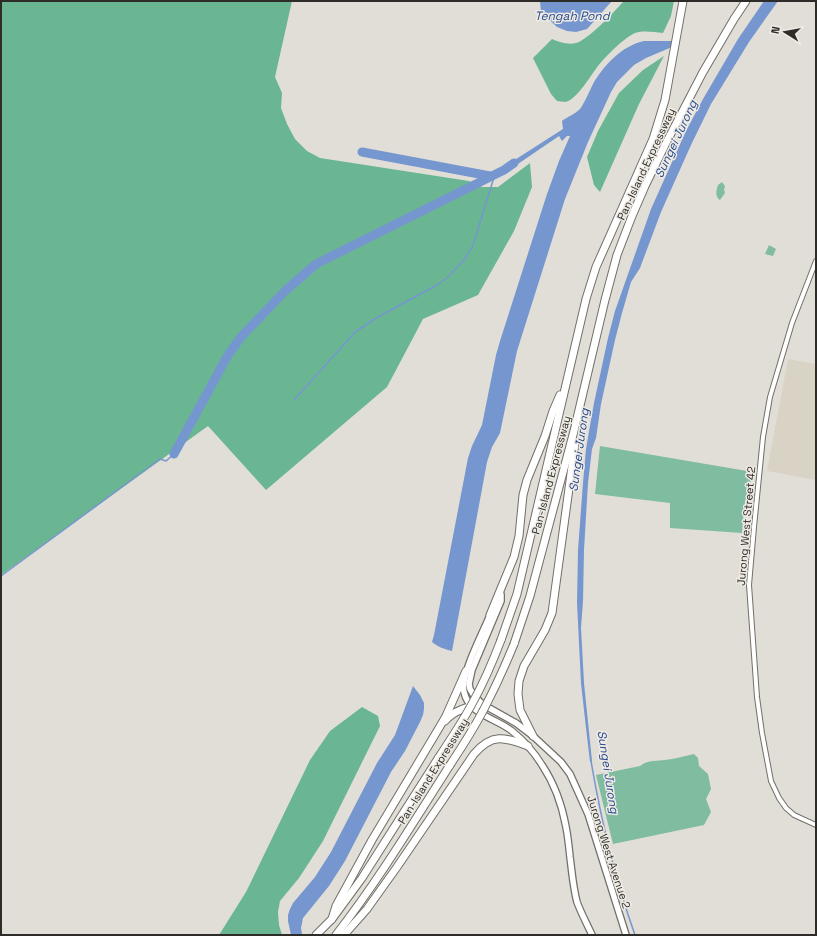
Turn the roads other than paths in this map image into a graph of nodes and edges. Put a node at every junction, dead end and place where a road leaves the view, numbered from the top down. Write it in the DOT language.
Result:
graph roads {
  1 [pos="683,1"];
  2 [pos="746,1"];
  3 [pos="751,1"];
  4 [pos="734,19"];
  5 [pos="816,261"];
  6 [pos="567,381"];
  7 [pos="577,419"];
  8 [pos="500,591"];
  9 [pos="490,616"];
  10 [pos="466,671"];
  11 [pos="482,704"];
  12 [pos="471,706"];
  13 [pos="439,728"];
  14 [pos="533,736"];
  15 [pos="528,746"];
  16 [pos="816,825"];
  17 [pos="332,918"];
  18 [pos="316,935"];
  19 [pos="336,935"];
  20 [pos="344,935"];
  21 [pos="592,935"];
  22 [pos="626,935"];
  1 -- 6 [label="highway, Pan-Island Expressway"];
  2 -- 4 [label="highway, Pan-Island Expressway"];
  3 -- 4 [label="highway"];
  4 -- 7 [label="highway, Pan-Island Expressway"];
  5 -- 16 [label="street, Jurong West Street 42"];
  6 -- 8 [label="highway"];
  6 -- 17 [label="highway, Pan-Island Expressway, bridge"];
  7 -- 14 [label="highway"];
  7 -- 19 [label="highway, Pan-Island Expressway, bridge"];
  8 -- 9 [label="highway"];
  8 -- 11 [label="main road, Jurong West Avenue 2"];
  9 -- 10 [label="main road"];
  10 -- 12 [label="main road"];
  10 -- 13 [label="highway"];
  11 -- 12 [label="highway"];
  11 -- 14 [label="main road, Jurong West Avenue 2"];
  12 -- 13 [label="highway"];
  12 -- 15 [label="main road"];
  13 -- 17 [label="highway"];
  14 -- 22 [label="main road, Jurong West Avenue 2"];
  15 -- 20 [label="highway"];
  15 -- 21 [label="main road"];
  17 -- 18 [label="highway, Pan-Island Expressway"];
}
